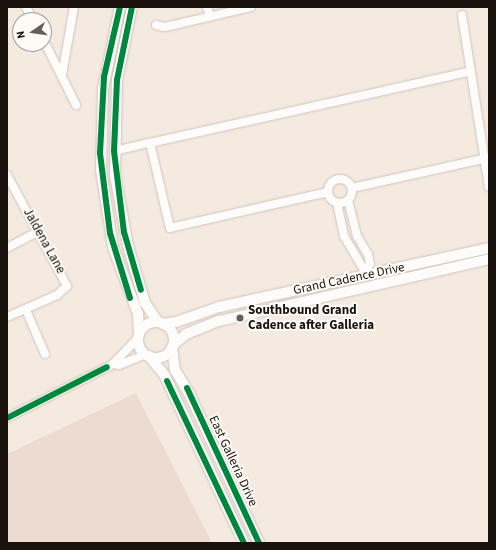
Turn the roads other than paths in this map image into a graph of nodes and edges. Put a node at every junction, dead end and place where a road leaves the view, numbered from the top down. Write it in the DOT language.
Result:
graph roads {
  1 [pos="74,7"];
  2 [pos="120,7"];
  3 [pos="132,7"];
  4 [pos="207,7"];
  5 [pos="251,7"];
  6 [pos="462,15"];
  7 [pos="210,16"];
  8 [pos="156,25"];
  9 [pos="50,52"];
  10 [pos="471,71"];
  11 [pos="62,76"];
  12 [pos="76,105"];
  13 [pos="150,143"];
  14 [pos="114,151"];
  15 [pos="483,159"];
  16 [pos="7,175"];
  17 [pos="489,187"];
  18 [pos="352,188"];
  19 [pos="328,192"];
  20 [pos="348,200"];
  21 [pos="337,203"];
  22 [pos="39,231"];
  23 [pos="7,248"];
  24 [pos="489,248"];
  25 [pos="489,259"];
  26 [pos="366,272"];
  27 [pos="369,285"];
  28 [pos="26,310"];
  29 [pos="7,317"];
  30 [pos="160,323"];
  31 [pos="139,336"];
  32 [pos="172,346"];
  33 [pos="45,354"];
  34 [pos="148,355"];
  35 [pos="113,364"];
  36 [pos="7,418"];
  37 [pos="244,543"];
  38 [pos="259,543"];
  1 -- 11 [label="street"];
  2 -- 31 [label="main road"];
  3 -- 14 [label="main road"];
  4 -- 7 [label="street"];
  5 -- 7 [label="street"];
  6 -- 10 [label="street"];
  7 -- 8 [label="street"];
  9 -- 11 [label="street"];
  10 -- 13 [label="street"];
  10 -- 15 [label="street"];
  11 -- 12 [label="street"];
  13 -- 14 [label="street"];
  13 -- 19 [label="street"];
  14 -- 30 [label="main road"];
  15 -- 17 [label="street"];
  15 -- 18 [label="street"];
  16 -- 22 [label="street, Jaldena Lane"];
  18 -- 19 [label="street"];
  18 -- 20 [label="street"];
  19 -- 21 [label="street"];
  20 -- 21 [label="street"];
  20 -- 26 [label="street"];
  21 -- 26 [label="street"];
  22 -- 23 [label="street"];
  22 -- 28 [label="street, Jaldena Lane"];
  24 -- 26 [label="main road, Grand Cadence Drive"];
  25 -- 27 [label="main road, Grand Cadence Drive"];
  26 -- 27 [label="main road"];
  26 -- 30 [label="main road, Grand Cadence Drive"];
  27 -- 32 [label="main road, Grand Cadence Drive"];
  28 -- 29 [label="street"];
  28 -- 33 [label="street"];
  30 -- 31 [label="main road"];
  30 -- 32 [label="main road"];
  31 -- 34 [label="main road"];
  31 -- 35 [label="street"];
  32 -- 34 [label="main road"];
  32 -- 38 [label="main road, East Galleria Drive"];
  34 -- 35 [label="street"];
  34 -- 37 [label="main road, East Galleria Drive"];
  35 -- 36 [label="street"];
}
